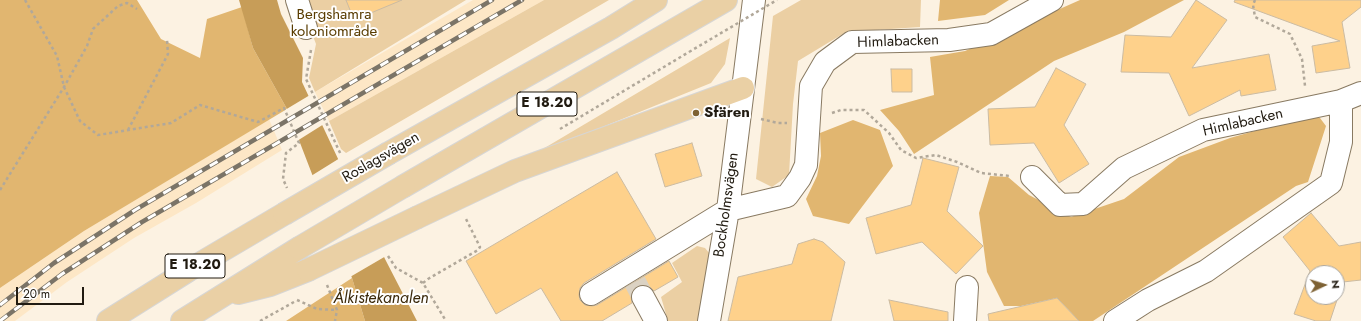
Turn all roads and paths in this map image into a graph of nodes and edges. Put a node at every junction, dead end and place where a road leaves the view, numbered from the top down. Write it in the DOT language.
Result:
graph roads {
  1 [pos="25,0"];
  2 [pos="297,0"];
  3 [pos="656,0"];
  4 [pos="726,0"];
  5 [pos="754,0"];
  6 [pos="776,0"];
  7 [pos="1052,0"];
  8 [pos="1255,0"];
  9 [pos="137,9"];
  10 [pos="306,28"];
  11 [pos="167,40"];
  12 [pos="64,87"];
  13 [pos="744,88"];
  14 [pos="1351,97"];
  15 [pos="1308,108"];
  16 [pos="754,117"];
  17 [pos="809,123"];
  18 [pos="128,130"];
  19 [pos="556,131"];
  20 [pos="286,152"];
  21 [pos="1032,178"];
  22 [pos="0,190"];
  23 [pos="728,210"];
  24 [pos="464,214"];
  25 [pos="391,263"];
  26 [pos="423,283"];
  27 [pos="967,287"];
  28 [pos="591,294"];
  29 [pos="304,296"];
  30 [pos="643,297"];
  31 [pos="219,298"];
  32 [pos="297,300"];
  33 [pos="108,321"];
  34 [pos="182,321"];
  35 [pos="260,321"];
  36 [pos="334,321"];
  37 [pos="446,321"];
  38 [pos="656,321"];
  39 [pos="709,321"];
  40 [pos="965,321"];
  41 [pos="1115,321"];
  1 -- 12 [label="path"];
  2 -- 10 [label="street"];
  3 -- 33 [label="main road, Roslagsvägen / E 18.20, bridge"];
  4 -- 31 [label="main road, E 18.20, bridge"];
  5 -- 13 [label="street, Bockholmsvägen"];
  6 -- 19 [label="path, bridge"];
  7 -- 17 [label="street, Himlabacken"];
  8 -- 15 [label="path"];
  9 -- 12 [label="path"];
  11 -- 18 [label="path"];
  12 -- 18 [label="path"];
  12 -- 22 [label="path"];
  13 -- 23 [label="street, Bockholmsvägen"];
  13 -- 31 [label="main road, bridge"];
  14 -- 15 [label="street, Himlabacken"];
  14 -- 41 [label="street, Himlabacken"];
  15 -- 21 [label="street, Himlabacken"];
  16 -- 17 [label="path"];
  17 -- 21 [label="path"];
  17 -- 23 [label="street, Himlabacken"];
  18 -- 20 [label="path"];
  23 -- 28 [label="street, Himlabacken"];
  23 -- 39 [label="street, Bockholmsvägen"];
  24 -- 26 [label="path"];
  25 -- 26 [label="path"];
  26 -- 37 [label="path"];
  27 -- 40 [label="street"];
  29 -- 32 [label="path"];
  30 -- 38 [label="street"];
  31 -- 34 [label="main road, E 18.20"];
  32 -- 35 [label="path"];
  32 -- 36 [label="path"];
}
